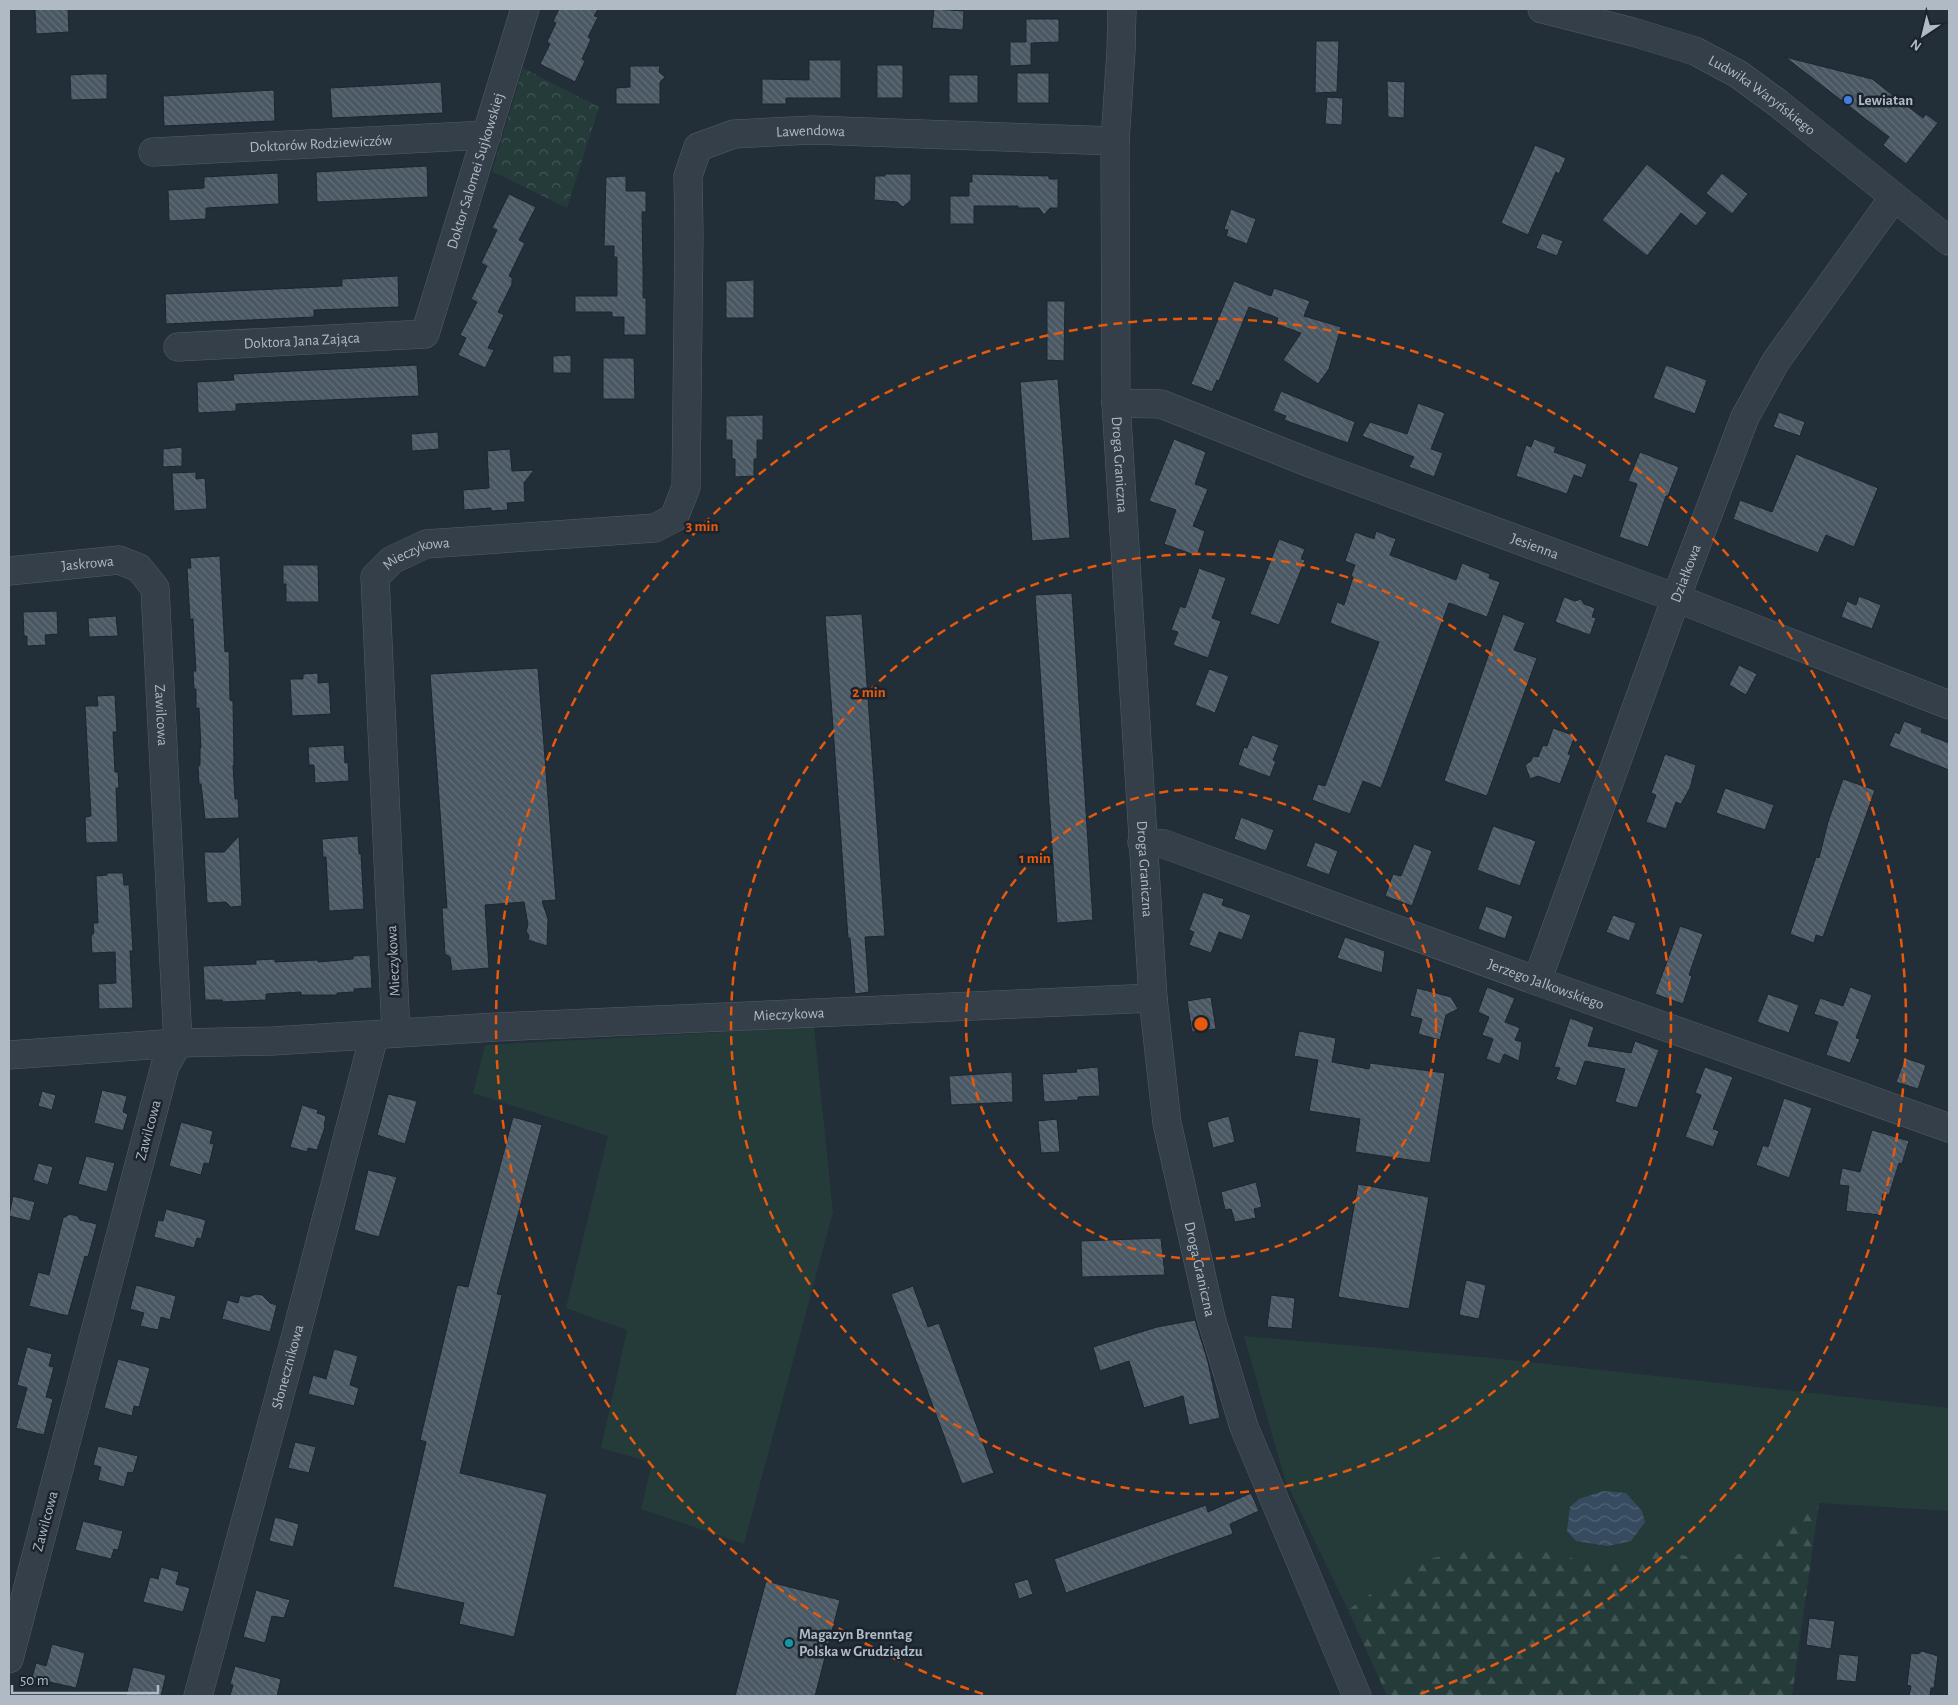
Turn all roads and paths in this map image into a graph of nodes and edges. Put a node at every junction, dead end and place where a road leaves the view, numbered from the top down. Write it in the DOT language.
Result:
graph roads {
  1 [pos="525,9"];
  2 [pos="1122,9"];
  3 [pos="1542,9"];
  4 [pos="487,135"];
  5 [pos="1115,141"];
  6 [pos="153,152"];
  7 [pos="1894,197"];
  8 [pos="1949,241"];
  9 [pos="425,334"];
  10 [pos="688,336"];
  11 [pos="178,347"];
  12 [pos="1116,403"];
  13 [pos="9,571"];
  14 [pos="155,588"];
  15 [pos="1676,598"];
  16 [pos="1949,705"];
  17 [pos="1142,842"];
  18 [pos="1536,981"];
  19 [pos="1153,998"];
  20 [pos="385,1035"];
  21 [pos="178,1043"];
  22 [pos="9,1055"];
  23 [pos="1949,1128"];
  24 [pos="9,1659"];
  25 [pos="198,1696"];
  26 [pos="1357,1696"];
  1 -- 4 [label="street, Doktor Salomei Sujkowskiej"];
  2 -- 5 [label="street, Droga Graniczna"];
  3 -- 7 [label="street, Ludwika Waryńskiego"];
  4 -- 6 [label="street, Doktorów Rodziewiczów"];
  4 -- 9 [label="street, Doktor Salomei Sujkowskiej"];
  5 -- 10 [label="street, Lawendowa"];
  5 -- 12 [label="street, Droga Graniczna"];
  7 -- 8 [label="street, Ludwika Waryńskiego"];
  7 -- 15 [label="street, Działkowa"];
  9 -- 11 [label="street, Doktora Jana Zająca"];
  10 -- 20 [label="street, Mieczykowa"];
  12 -- 15 [label="street, Jesienna"];
  12 -- 17 [label="street, Droga Graniczna"];
  13 -- 14 [label="street, Jaskrowa"];
  14 -- 21 [label="street, Zawilcowa"];
  15 -- 16 [label="street, Jesienna"];
  15 -- 18 [label="street, Działkowa"];
  17 -- 18 [label="street, Jerzego Jalkowskiego"];
  17 -- 19 [label="street, Droga Graniczna"];
  18 -- 23 [label="street, Jerzego Jalkowskiego"];
  19 -- 20 [label="street, Mieczykowa"];
  19 -- 26 [label="street, Droga Graniczna"];
  20 -- 21 [label="street, Mieczykowa"];
  20 -- 25 [label="street, Słonecznikowa"];
  21 -- 22 [label="street, Mieczykowa"];
  21 -- 24 [label="street, Zawilcowa"];
}
